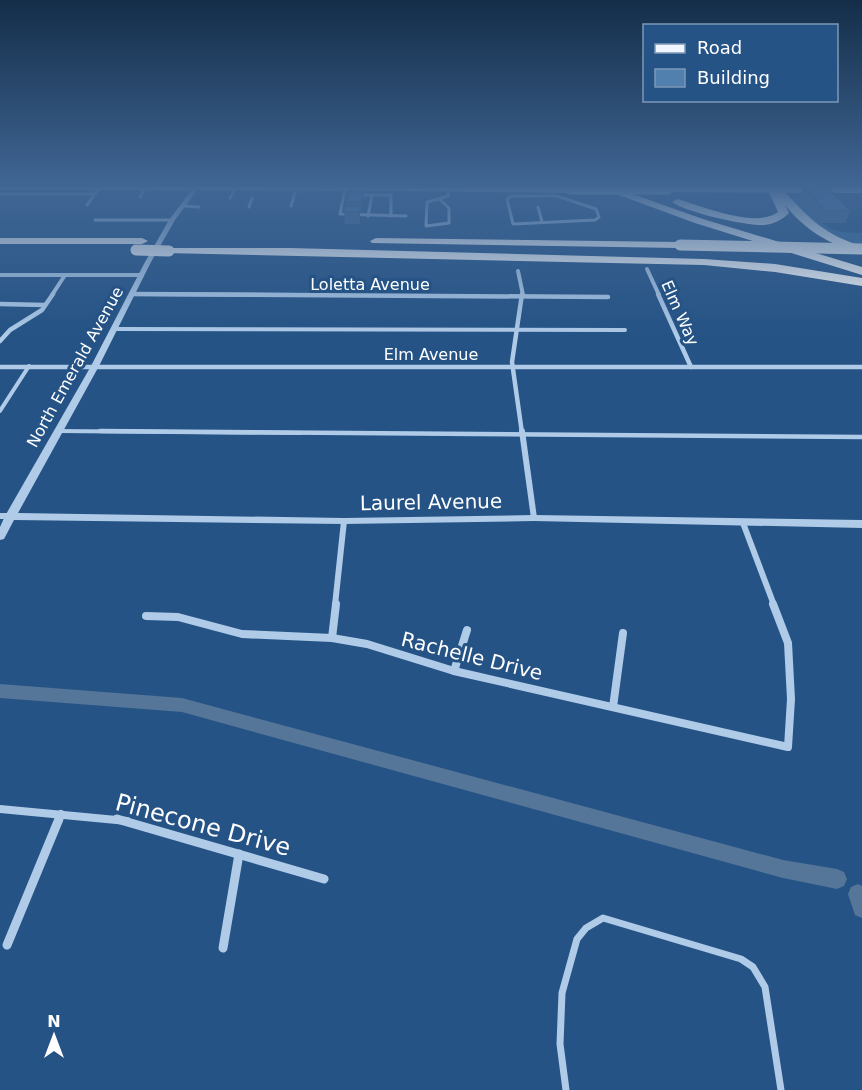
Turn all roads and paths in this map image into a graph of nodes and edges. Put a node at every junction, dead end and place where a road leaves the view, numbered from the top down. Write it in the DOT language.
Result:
graph roads {
  1 [pos="164,235"];
  2 [pos="745,235"];
  3 [pos="775,235"];
  4 [pos="825,235"];
  5 [pos="0,241"];
  6 [pos="139,246"];
  7 [pos="171,246"];
  8 [pos="684,248"];
  9 [pos="0,250"];
  10 [pos="280,251"];
  11 [pos="862,251"];
  12 [pos="862,261"];
  13 [pos="647,269"];
  14 [pos="862,270"];
  15 [pos="518,271"];
  16 [pos="0,275"];
  17 [pos="65,275"];
  18 [pos="141,275"];
  19 [pos="862,282"];
  20 [pos="132,294"];
  21 [pos="523,297"];
  22 [pos="608,297"];
  23 [pos="0,304"];
  24 [pos="45,304"];
  25 [pos="114,329"];
  26 [pos="518,330"];
  27 [pos="625,330"];
  28 [pos="0,341"];
  29 [pos="29,366"];
  30 [pos="95,366"];
  31 [pos="513,366"];
  32 [pos="690,366"];
  33 [pos="0,367"];
  34 [pos="862,367"];
  35 [pos="2,405"];
  36 [pos="0,411"];
  37 [pos="58,431"];
  38 [pos="522,435"];
  39 [pos="862,437"];
  40 [pos="5,516"];
  41 [pos="534,518"];
  42 [pos="344,521"];
  43 [pos="743,523"];
  44 [pos="862,524"];
  45 [pos="0,536"];
  46 [pos="146,616"];
  47 [pos="467,630"];
  48 [pos="623,633"];
  49 [pos="332,638"];
  50 [pos="454,671"];
  51 [pos="613,707"];
  52 [pos="0,809"];
  53 [pos="61,814"];
  54 [pos="239,854"];
  55 [pos="324,879"];
  56 [pos="7,945"];
  57 [pos="224,948"];
  58 [pos="566,1090"];
  59 [pos="781,1090"];
  1 -- 18 [label="street, North Emerald Avenue"];
  2 -- 14 [label="highway"];
  3 -- 12 [label="highway"];
  4 -- 11 [label="highway"];
  5 -- 6 [label="highway"];
  6 -- 7 [label="highway, bridge"];
  6 -- 9 [label="highway"];
  7 -- 8 [label="highway"];
  7 -- 10 [label="highway"];
  8 -- 10 [label="highway"];
  8 -- 11 [label="highway"];
  10 -- 19 [label="highway"];
  13 -- 32 [label="street, Elm Way"];
  15 -- 21 [label="street"];
  16 -- 17 [label="street"];
  17 -- 18 [label="street"];
  17 -- 24 [label="street"];
  18 -- 20 [label="street, North Emerald Avenue"];
  20 -- 21 [label="street, Loletta Avenue"];
  20 -- 25 [label="street, North Emerald Avenue"];
  21 -- 22 [label="street, Loletta Avenue"];
  21 -- 26 [label="street"];
  23 -- 24 [label="street"];
  24 -- 28 [label="street"];
  25 -- 26 [label="lane"];
  25 -- 30 [label="street, North Emerald Avenue"];
  26 -- 27 [label="lane"];
  26 -- 31 [label="street"];
  29 -- 30 [label="street, Elm Avenue"];
  29 -- 33 [label="street, Elm Avenue"];
  29 -- 35 [label="lane"];
  30 -- 31 [label="street, Elm Avenue"];
  30 -- 37 [label="street, North Emerald Avenue"];
  31 -- 32 [label="street, Elm Avenue"];
  31 -- 38 [label="street"];
  32 -- 34 [label="street, Elm Avenue"];
  35 -- 36 [label="lane"];
  37 -- 38 [label="lane"];
  37 -- 40 [label="street, North Emerald Avenue"];
  38 -- 39 [label="lane"];
  38 -- 41 [label="street"];
  40 -- 42 [label="street, Laurel Avenue"];
  40 -- 45 [label="street, North Emerald Avenue"];
  41 -- 42 [label="street, Laurel Avenue"];
  41 -- 43 [label="street, Laurel Avenue"];
  42 -- 49 [label="street"];
  43 -- 44 [label="street, Laurel Avenue"];
  43 -- 51 [label="street, Rachelle Drive"];
  46 -- 49 [label="street, Rachelle Drive"];
  47 -- 50 [label="street"];
  48 -- 51 [label="street"];
  49 -- 50 [label="street, Rachelle Drive"];
  50 -- 51 [label="street, Rachelle Drive"];
  52 -- 53 [label="street, Pinecone Drive"];
  53 -- 54 [label="street, Pinecone Drive"];
  53 -- 56 [label="street"];
  54 -- 55 [label="street, Pinecone Drive"];
  54 -- 57 [label="street"];
  58 -- 59 [label="lane"];
}
